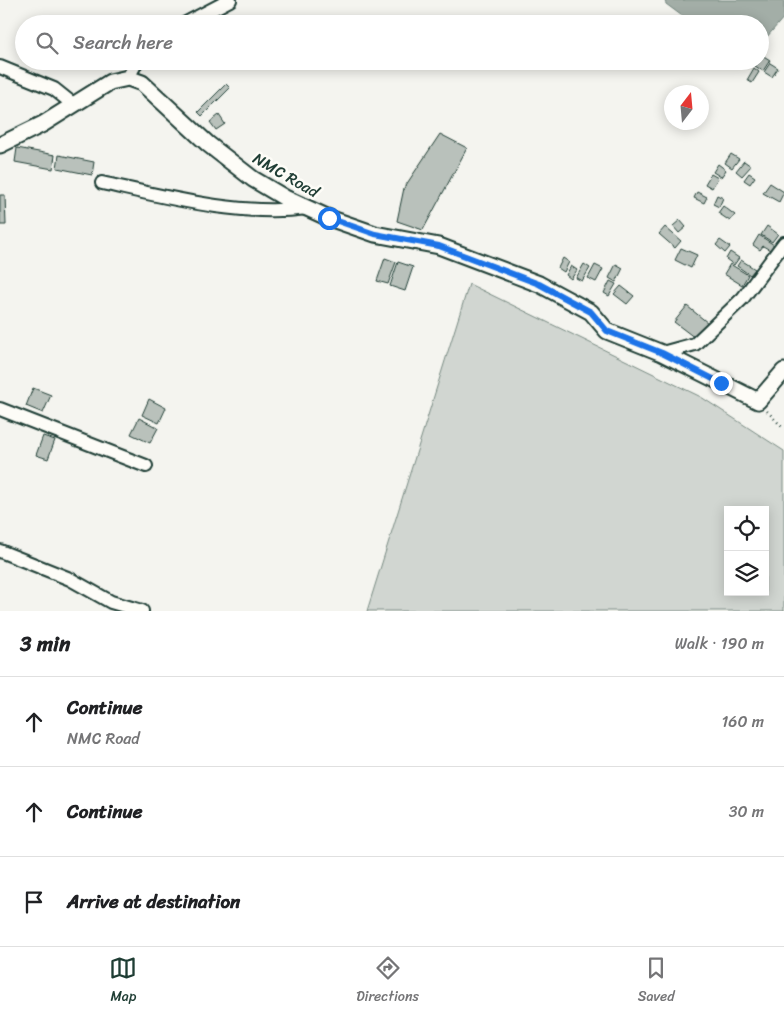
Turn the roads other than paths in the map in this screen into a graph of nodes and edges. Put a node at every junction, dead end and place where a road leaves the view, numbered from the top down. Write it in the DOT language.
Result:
graph roads {
  1 [pos="230,0"];
  2 [pos="201,15"];
  3 [pos="0,67"];
  4 [pos="132,70"];
  5 [pos="128,78"];
  6 [pos="74,105"];
  7 [pos="0,145"];
  8 [pos="102,183"];
  9 [pos="307,208"];
  10 [pos="784,243"];
  11 [pos="662,353"];
  12 [pos="784,371"];
  13 [pos="0,409"];
  14 [pos="146,466"];
  15 [pos="0,551"];
  16 [pos="142,611"];
  1 -- 2 [label="street"];
  3 -- 6 [label="street"];
  4 -- 5 [label="street"];
  5 -- 6 [label="street"];
  5 -- 9 [label="street, NMC Road"];
  6 -- 7 [label="street"];
  8 -- 9 [label="street"];
  9 -- 11 [label="street, NMC Road"];
  10 -- 11 [label="street"];
  11 -- 12 [label="street, NMC Road"];
  13 -- 14 [label="street"];
  15 -- 16 [label="street"];
}
